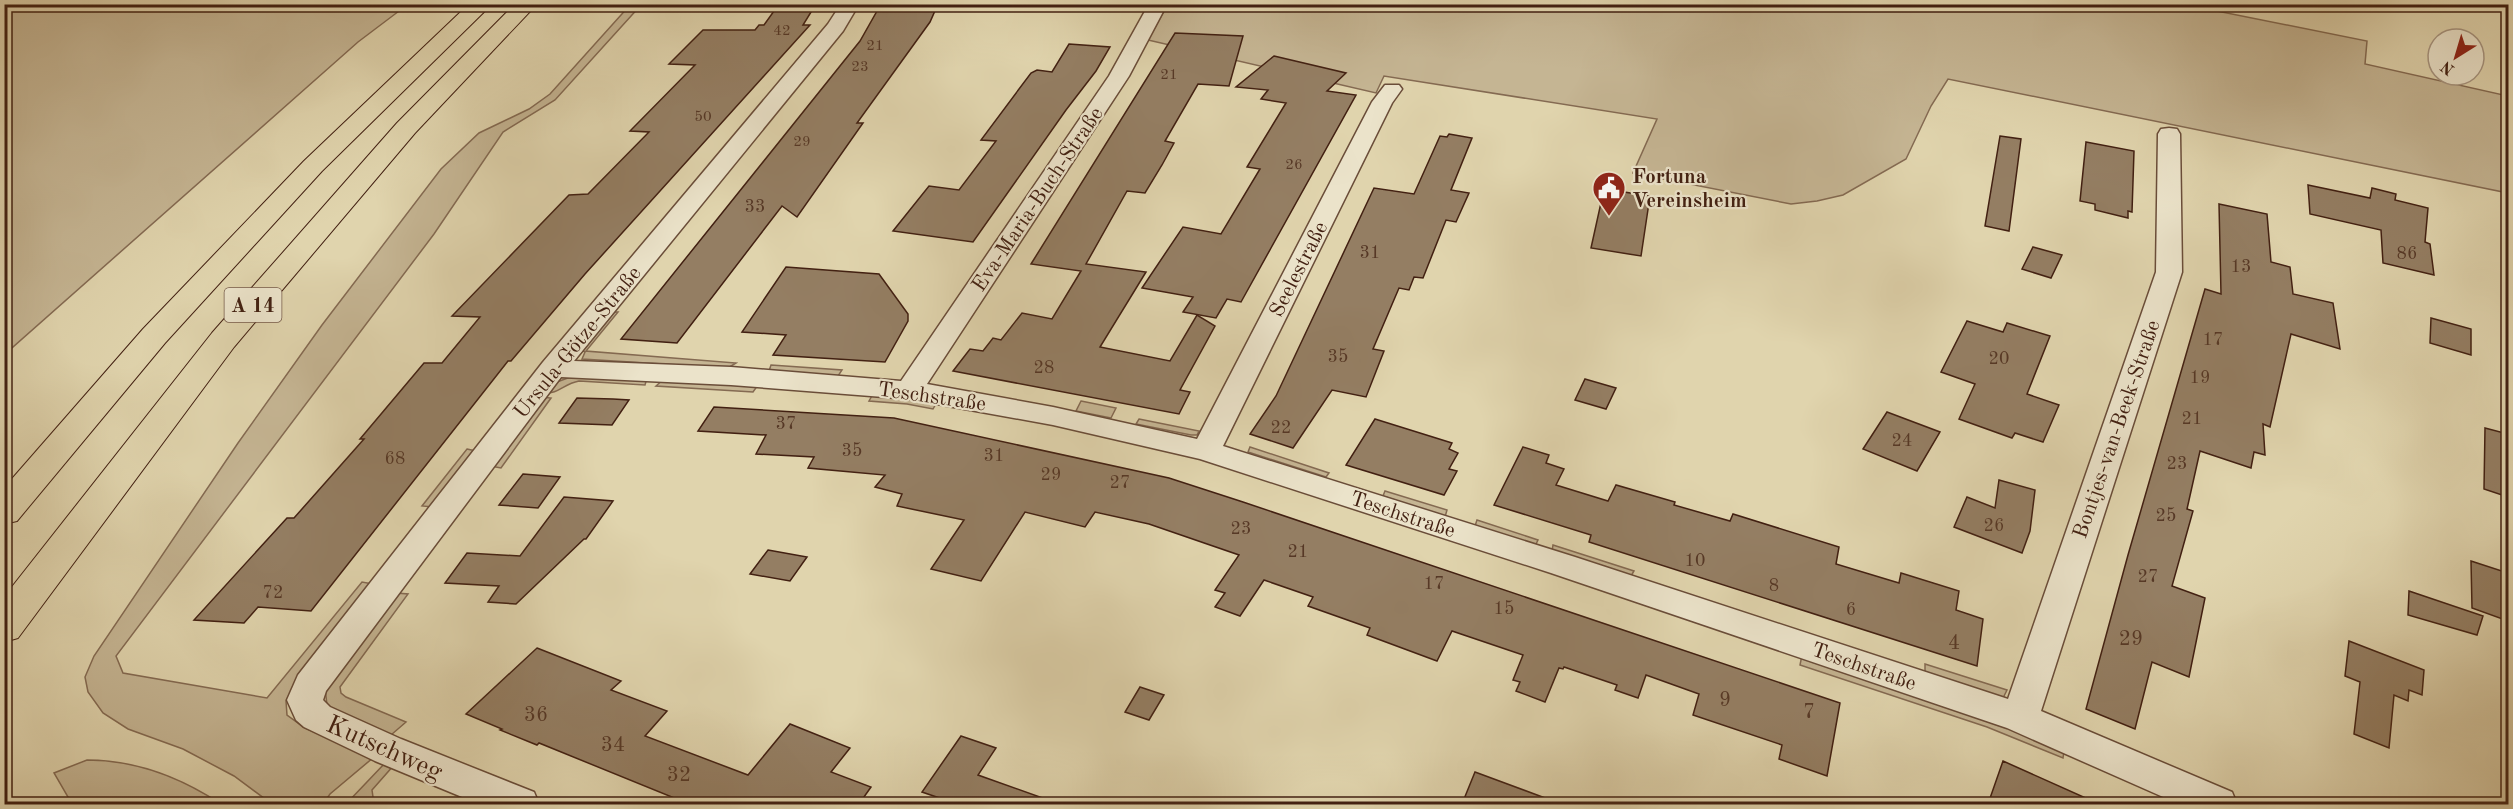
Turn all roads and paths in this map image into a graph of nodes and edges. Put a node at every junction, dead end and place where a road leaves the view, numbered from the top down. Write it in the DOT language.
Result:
graph roads {
  1 [pos="482,4"];
  2 [pos="526,4"];
  3 [pos="849,4"];
  4 [pos="1158,4"];
  5 [pos="1392,89"];
  6 [pos="2169,134"];
  7 [pos="553,368"];
  8 [pos="909,390"];
  9 [pos="1206,451"];
  10 [pos="4,512"];
  11 [pos="4,627"];
  12 [pos="311,685"];
  13 [pos="2020,718"];
  14 [pos="520,804"];
  15 [pos="2218,804"];
  1 -- 10 [label="highway, A 14"];
  2 -- 11 [label="highway, A 14"];
  3 -- 7 [label="street, Ursula-Götze-Straße"];
  4 -- 8 [label="street, Eva-Maria-Buch-Straße"];
  5 -- 9 [label="street, Seelestraße"];
  6 -- 13 [label="street, Bontjes-van-Beek-Straße"];
  7 -- 8 [label="street, Teschstraße"];
  7 -- 12 [label="street, Ursula-Götze-Straße"];
  8 -- 9 [label="street, Teschstraße"];
  9 -- 13 [label="street, Teschstraße"];
  12 -- 14 [label="street, Kutschweg"];
  13 -- 15 [label="street, Teschstraße"];
}
